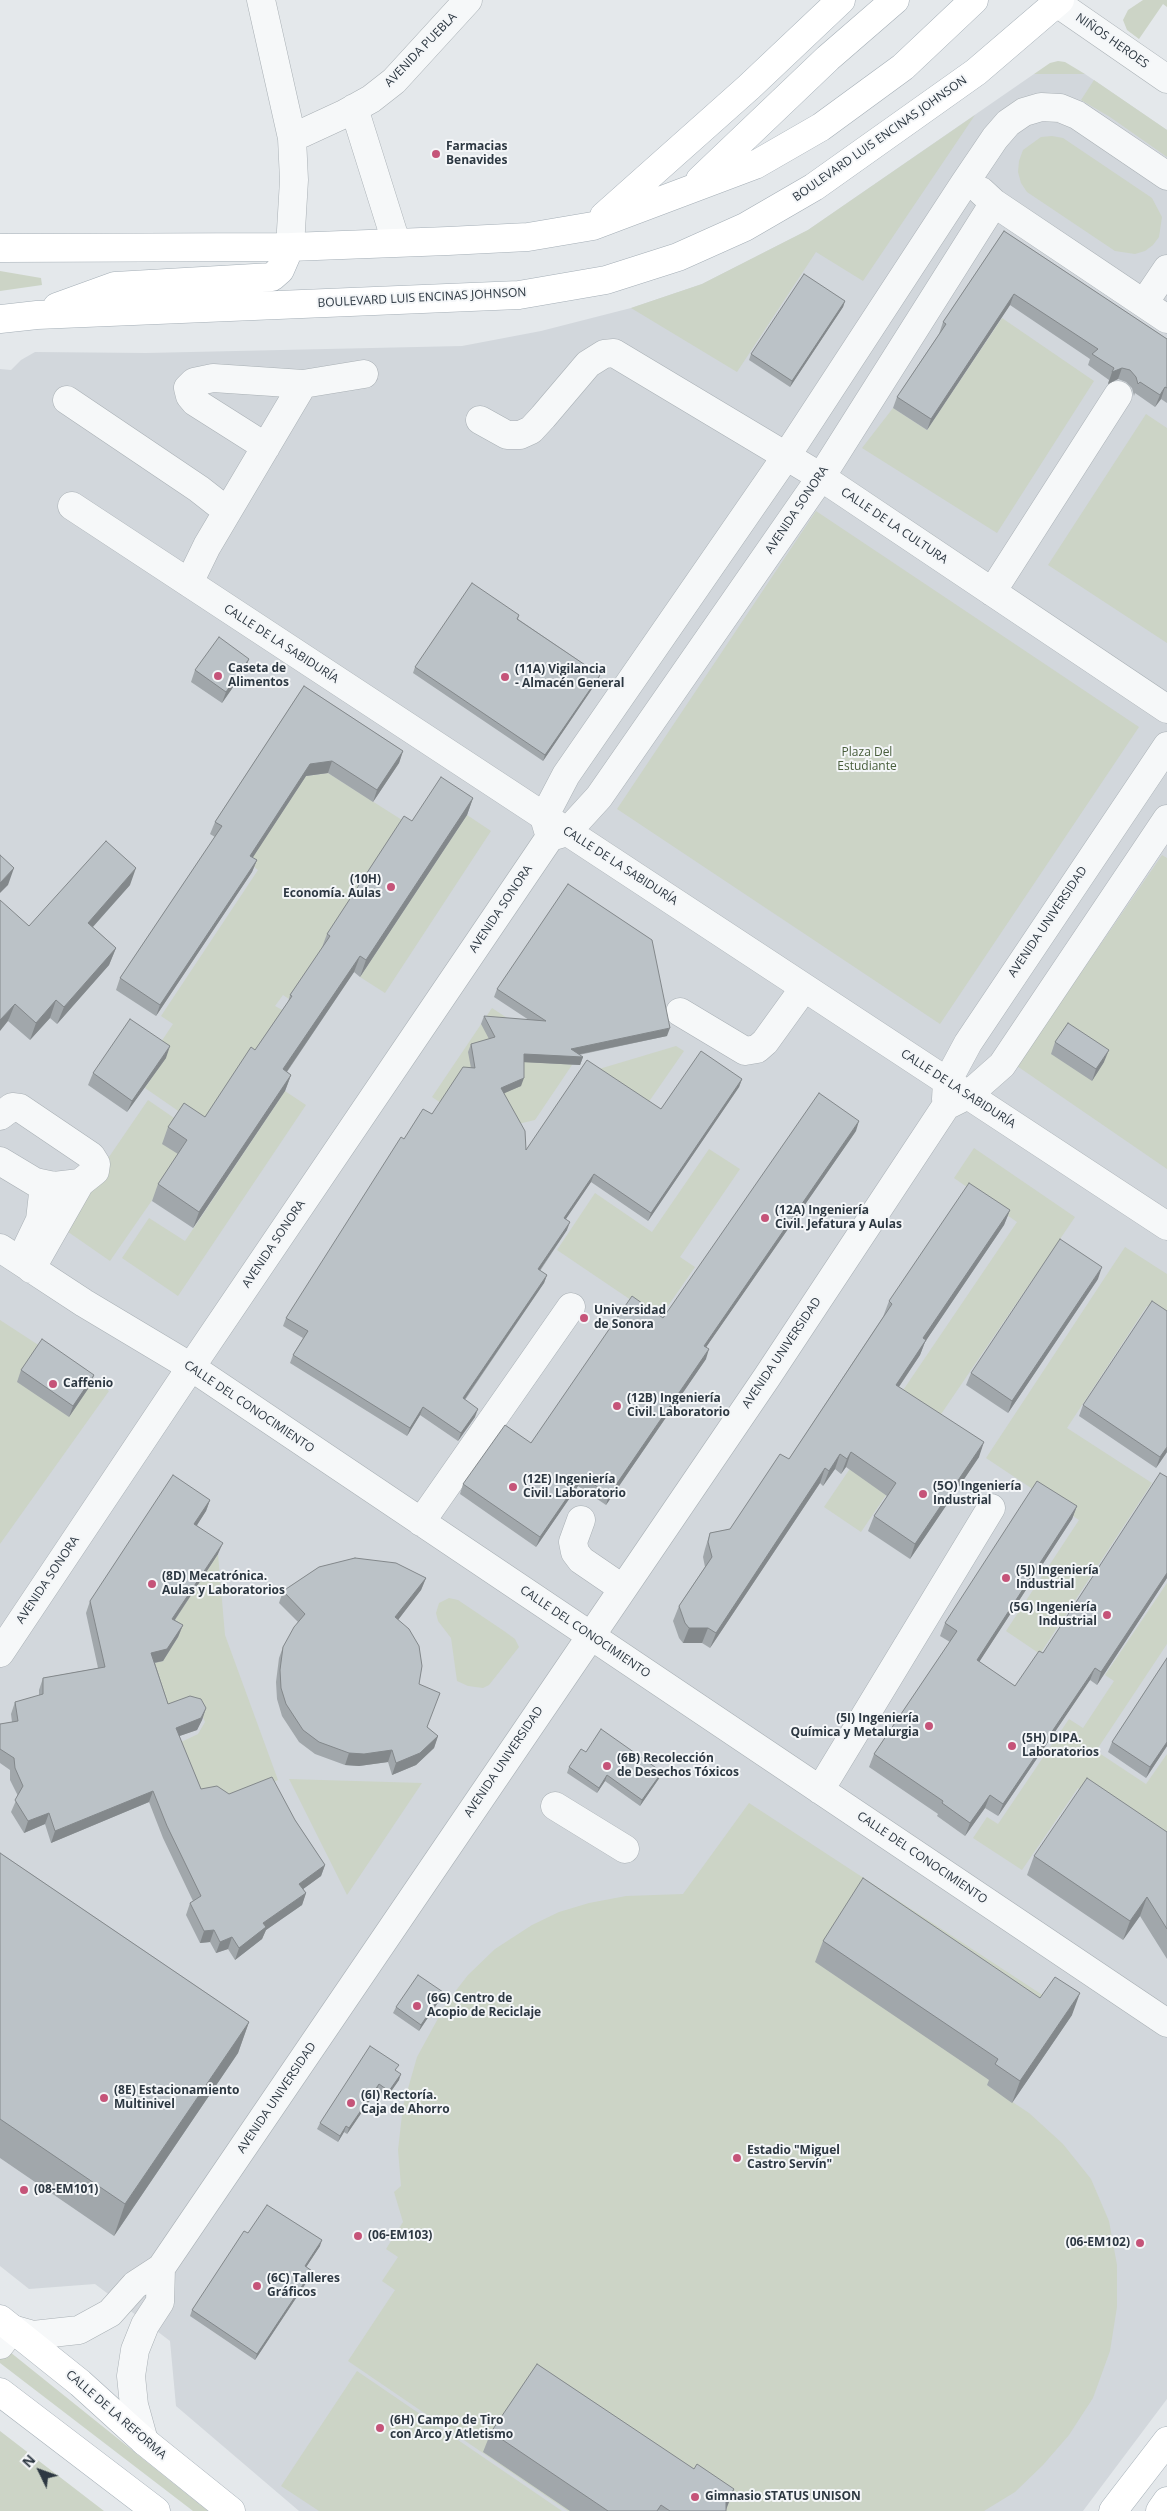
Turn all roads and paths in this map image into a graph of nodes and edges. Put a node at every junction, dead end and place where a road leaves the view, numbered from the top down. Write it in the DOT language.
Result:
graph roads {
  1 [pos="261,0"];
  2 [pos="468,0"];
  3 [pos="841,0"];
  4 [pos="895,0"];
  5 [pos="974,0"];
  6 [pos="1058,1"];
  7 [pos="1167,79"];
  8 [pos="354,108"];
  9 [pos="292,138"];
  10 [pos="983,155"];
  11 [pos="1167,176"];
  12 [pos="964,184"];
  13 [pos="688,191"];
  14 [pos="994,203"];
  15 [pos="593,226"];
  16 [pos="396,242"];
  17 [pos="290,247"];
  18 [pos="0,248"];
  19 [pos="1167,269"];
  20 [pos="1144,303"];
  21 [pos="37,315"];
  22 [pos="0,319"];
  23 [pos="1167,319"];
  24 [pos="364,374"];
  25 [pos="303,384"];
  26 [pos="1118,395"];
  27 [pos="67,400"];
  28 [pos="480,420"];
  29 [pos="266,447"];
  30 [pos="787,455"];
  31 [pos="821,477"];
  32 [pos="72,506"];
  33 [pos="227,511"];
  34 [pos="189,583"];
  35 [pos="992,592"];
  36 [pos="1167,709"];
  37 [pos="1167,746"];
  38 [pos="1167,819"];
  39 [pos="554,828"];
  40 [pos="804,988"];
  41 [pos="680,1012"];
  42 [pos="954,1094"];
  43 [pos="0,1116"];
  44 [pos="0,1161"];
  45 [pos="80,1183"];
  46 [pos="44,1185"];
  47 [pos="1167,1226"];
  48 [pos="17,1259"];
  49 [pos="571,1307"];
  50 [pos="190,1367"];
  51 [pos="991,1508"];
  52 [pos="581,1520"];
  53 [pos="420,1522"];
  54 [pos="622,1588"];
  55 [pos="590,1636"];
  56 [pos="0,1653"];
  57 [pos="820,1790"];
  58 [pos="555,1806"];
  59 [pos="625,1849"];
  60 [pos="1167,2023"];
  61 [pos="162,2268"];
  62 [pos="4,2331"];
  63 [pos="0,2392"];
  64 [pos="1167,2440"];
  65 [pos="144,2441"];
  66 [pos="1167,2501"];
  67 [pos="156,2511"];
  68 [pos="231,2511"];
  69 [pos="1113,2511"];
  70 [pos="1160,2511"];
  1 -- 9 [label="street"];
  2 -- 8 [label="street, AVENIDA PUEBLA"];
  3 -- 15 [label="main road"];
  4 -- 13 [label="main road"];
  5 -- 13 [label="main road"];
  6 -- 7 [label="street, NIÑOS HEROES"];
  6 -- 21 [label="main road, BOULEVARD LUIS ENCINAS JOHNSON"];
  8 -- 9 [label="street, AVENIDA PUEBLA"];
  8 -- 16 [label="street"];
  9 -- 17 [label="street"];
  10 -- 11 [label="street, AVENIDA SONORA"];
  10 -- 12 [label="street, AVENIDA SONORA"];
  10 -- 14 [label="street"];
  12 -- 14 [label="street"];
  12 -- 30 [label="street, AVENIDA SONORA"];
  13 -- 15 [label="main road"];
  14 -- 20 [label="street"];
  14 -- 31 [label="street, AVENIDA SONORA"];
  15 -- 16 [label="main road"];
  16 -- 17 [label="main road"];
  17 -- 18 [label="main road"];
  17 -- 21 [label="main road"];
  19 -- 20 [label="street"];
  20 -- 23 [label="street"];
  21 -- 22 [label="main road, BOULEVARD LUIS ENCINAS JOHNSON"];
  24 -- 25 [label="street"];
  25 -- 29 [label="street"];
  25 -- 29 [label="street"];
  26 -- 35 [label="street"];
  27 -- 33 [label="street"];
  28 -- 30 [label="street, CALLE DE LA CULTURA"];
  29 -- 33 [label="street"];
  30 -- 31 [label="street, CALLE DE LA CULTURA"];
  30 -- 39 [label="street, AVENIDA SONORA"];
  31 -- 35 [label="street, CALLE DE LA CULTURA"];
  31 -- 39 [label="street, AVENIDA SONORA"];
  32 -- 34 [label="street, CALLE DE LA SABIDURÍA"];
  33 -- 34 [label="street"];
  34 -- 39 [label="street, CALLE DE LA SABIDURÍA"];
  35 -- 36 [label="street, CALLE DE LA CULTURA"];
  37 -- 42 [label="street, AVENIDA UNIVERSIDAD"];
  38 -- 42 [label="street, AVENIDA UNIVERSIDAD"];
  39 -- 40 [label="street, CALLE DE LA SABIDURÍA"];
  39 -- 50 [label="street, AVENIDA SONORA"];
  40 -- 41 [label="street"];
  40 -- 42 [label="street, CALLE DE LA SABIDURÍA"];
  42 -- 47 [label="street, CALLE DE LA SABIDURÍA"];
  42 -- 54 [label="street, AVENIDA UNIVERSIDAD"];
  43 -- 45 [label="street"];
  44 -- 46 [label="street"];
  45 -- 46 [label="street"];
  45 -- 48 [label="street"];
  46 -- 48 [label="street"];
  48 -- 50 [label="street, CALLE DEL CONOCIMIENTO"];
  49 -- 53 [label="street"];
  50 -- 53 [label="street, CALLE DEL CONOCIMIENTO"];
  50 -- 56 [label="street, AVENIDA SONORA"];
  51 -- 57 [label="street"];
  52 -- 54 [label="street"];
  53 -- 55 [label="street, CALLE DEL CONOCIMIENTO"];
  54 -- 55 [label="street, AVENIDA UNIVERSIDAD"];
  55 -- 57 [label="street, CALLE DEL CONOCIMIENTO"];
  55 -- 61 [label="street, AVENIDA UNIVERSIDAD"];
  57 -- 60 [label="street, CALLE DEL CONOCIMIENTO"];
  58 -- 59 [label="street"];
  61 -- 62 [label="street"];
  61 -- 65 [label="street"];
  62 -- 65 [label="main road, CALLE DE LA REFORMA"];
  63 -- 67 [label="main road"];
  64 -- 69 [label="main road"];
  65 -- 68 [label="main road, CALLE DE LA REFORMA"];
  66 -- 70 [label="main road"];
}
